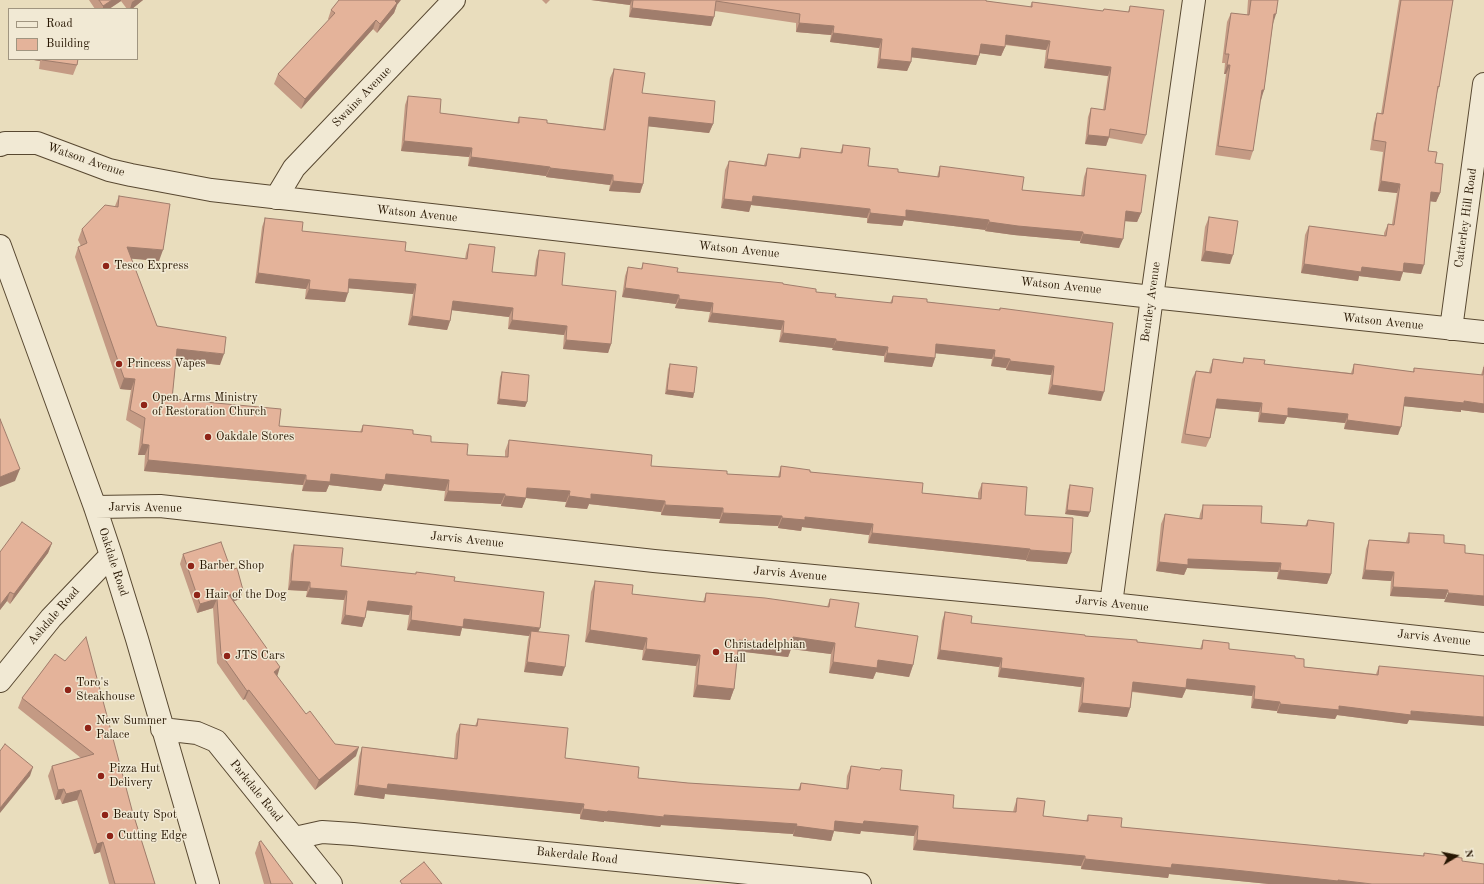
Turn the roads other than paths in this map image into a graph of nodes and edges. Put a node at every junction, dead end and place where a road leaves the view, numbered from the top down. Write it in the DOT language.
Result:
graph roads {
  1 [pos="454,0"];
  2 [pos="1194,0"];
  3 [pos="1484,84"];
  4 [pos="0,145"];
  5 [pos="276,198"];
  6 [pos="0,246"];
  7 [pos="1152,297"];
  8 [pos="1451,329"];
  9 [pos="1484,332"];
  10 [pos="95,507"];
  11 [pos="111,555"];
  12 [pos="1111,604"];
  13 [pos="1484,644"];
  14 [pos="0,681"];
  15 [pos="162,729"];
  16 [pos="295,838"];
  17 [pos="208,884"];
  18 [pos="331,884"];
  19 [pos="860,884"];
  1 -- 5 [label="street, Swains Avenue"];
  2 -- 7 [label="street, Bentley Avenue"];
  3 -- 8 [label="street, Catterley Hill Road"];
  4 -- 5 [label="street, Watson Avenue"];
  5 -- 7 [label="street, Watson Avenue"];
  6 -- 10 [label="street, Oakdale Road"];
  7 -- 8 [label="street, Watson Avenue"];
  7 -- 12 [label="street, Bentley Avenue"];
  8 -- 9 [label="street, Watson Avenue"];
  10 -- 11 [label="street, Oakdale Road"];
  10 -- 12 [label="street, Jarvis Avenue"];
  11 -- 14 [label="street, Ashdale Road"];
  11 -- 15 [label="street, Oakdale Road"];
  12 -- 13 [label="street, Jarvis Avenue"];
  15 -- 16 [label="street, Parkdale Road"];
  15 -- 17 [label="street, Oakdale Road"];
  16 -- 18 [label="street, Parkdale Road"];
  16 -- 19 [label="street, Bakerdale Road"];
}
